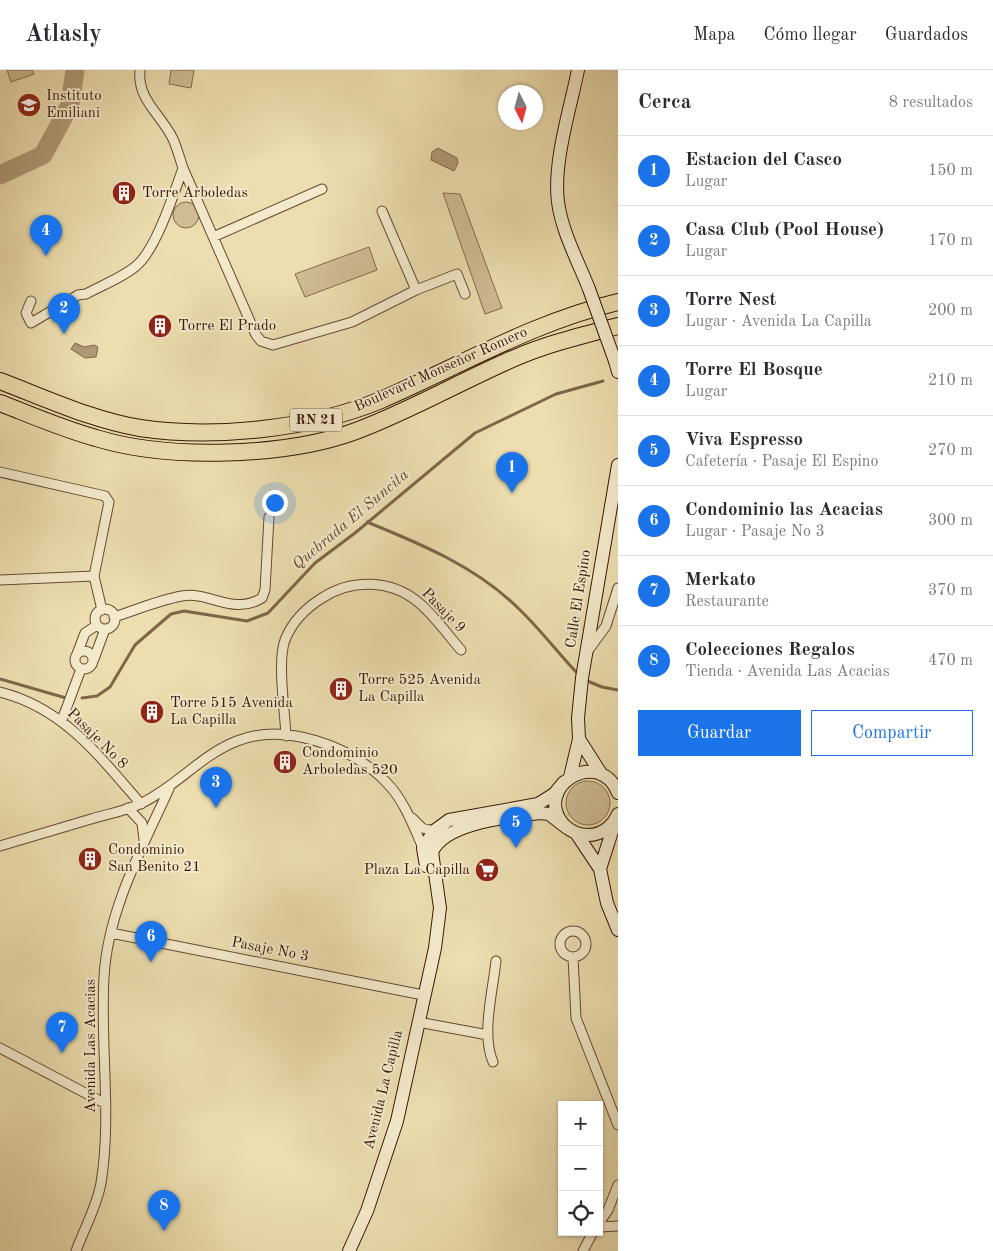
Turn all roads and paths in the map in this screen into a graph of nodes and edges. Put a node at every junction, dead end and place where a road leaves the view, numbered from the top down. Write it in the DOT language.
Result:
graph roads {
  1 [pos="140,70"];
  2 [pos="578,70"];
  3 [pos="183,168"];
  4 [pos="322,190"];
  5 [pos="382,211"];
  6 [pos="212,237"];
  7 [pos="416,290"];
  8 [pos="465,294"];
  9 [pos="31,300"];
  10 [pos="618,302"];
  11 [pos="618,326"];
  12 [pos="616,366"];
  13 [pos="0,381"];
  14 [pos="0,405"];
  15 [pos="618,465"];
  16 [pos="0,472"];
  17 [pos="269,517"];
  18 [pos="94,576"];
  19 [pos="0,580"];
  20 [pos="618,588"];
  21 [pos="102,610"];
  22 [pos="114,617"];
  23 [pos="101,627"];
  24 [pos="461,650"];
  25 [pos="587,653"];
  26 [pos="77,654"];
  27 [pos="94,659"];
  28 [pos="82,669"];
  29 [pos="0,692"];
  30 [pos="62,720"];
  31 [pos="286,736"];
  32 [pos="579,739"];
  33 [pos="602,775"];
  34 [pos="567,780"];
  35 [pos="169,788"];
  36 [pos="618,793"];
  37 [pos="140,804"];
  38 [pos="128,808"];
  39 [pos="408,814"];
  40 [pos="617,816"];
  41 [pos="572,830"];
  42 [pos="438,835"];
  43 [pos="145,842"];
  44 [pos="0,846"];
  45 [pos="423,848"];
  46 [pos="600,870"];
  47 [pos="618,930"];
  48 [pos="111,933"];
  49 [pos="436,933"];
  50 [pos="573,958"];
  51 [pos="496,961"];
  52 [pos="423,995"];
  53 [pos="418,1022"];
  54 [pos="488,1035"];
  55 [pos="0,1048"];
  56 [pos="493,1062"];
  57 [pos="106,1104"];
  58 [pos="618,1125"];
  59 [pos="618,1184"];
  60 [pos="608,1210"];
  61 [pos="618,1211"];
  62 [pos="603,1218"];
  63 [pos="603,1225"];
  64 [pos="618,1226"];
  65 [pos="591,1236"];
  66 [pos="76,1251"];
  67 [pos="349,1251"];
  68 [pos="583,1251"];
  1 -- 3 [label="street"];
  2 -- 12 [label="street, bridge"];
  3 -- 6 [label="street"];
  3 -- 9 [label="street"];
  4 -- 6 [label="street"];
  5 -- 7 [label="street"];
  6 -- 7 [label="street"];
  7 -- 8 [label="street"];
  10 -- 13 [label="highway, Boulevard Monseñor Romero / RN 21"];
  11 -- 14 [label="highway, Boulevard Monseñor Romero / RN 21"];
  15 -- 25 [label="street, Calle El Espino"];
  16 -- 18 [label="street"];
  17 -- 22 [label="street"];
  18 -- 19 [label="street"];
  18 -- 21 [label="street"];
  20 -- 25 [label="street"];
  21 -- 22 [label="street"];
  21 -- 23 [label="street"];
  22 -- 23 [label="street"];
  23 -- 26 [label="street"];
  23 -- 27 [label="street"];
  24 -- 31 [label="street, Pasaje 9"];
  25 -- 32 [label="street, Calle El Espino"];
  26 -- 27 [label="street"];
  26 -- 28 [label="street"];
  27 -- 28 [label="street"];
  28 -- 30 [label="street"];
  29 -- 30 [label="street, Pasaje No 8"];
  30 -- 37 [label="street, Pasaje No 8"];
  31 -- 35 [label="street, Avenida La Capilla"];
  31 -- 39 [label="street, Avenida La Capilla"];
  32 -- 33 [label="street"];
  32 -- 34 [label="street, Calle El Espino"];
  33 -- 34 [label="street"];
  33 -- 36 [label="street"];
  34 -- 41 [label="street, Calle El Espino"];
  34 -- 42 [label="street"];
  35 -- 37 [label="street, Avenida La Capilla"];
  35 -- 43 [label="street, Avenida Las Acacias"];
  37 -- 38 [label="street, Avenida La Capilla"];
  38 -- 43 [label="street"];
  38 -- 44 [label="street, Avenida La Capilla"];
  39 -- 42 [label="street, Avenida La Capilla"];
  39 -- 45 [label="street, Avenida La Capilla"];
  40 -- 41 [label="street"];
  40 -- 46 [label="street"];
  41 -- 42 [label="street"];
  41 -- 46 [label="street"];
  42 -- 45 [label="street"];
  42 -- 49 [label="street, Avenida La Capilla"];
  43 -- 48 [label="street, Avenida Las Acacias"];
  45 -- 49 [label="street, Avenida La Capilla"];
  46 -- 47 [label="street"];
  48 -- 52 [label="street, Pasaje No 3"];
  48 -- 57 [label="street, Avenida Las Acacias"];
  49 -- 52 [label="street, Avenida La Capilla"];
  50 -- 58 [label="street"];
  51 -- 54 [label="street"];
  52 -- 53 [label="street, Avenida La Capilla"];
  53 -- 54 [label="street"];
  53 -- 67 [label="street, Avenida La Capilla"];
  54 -- 56 [label="street"];
  55 -- 57 [label="street"];
  57 -- 66 [label="street, Avenida Las Acacias"];
  59 -- 60 [label="street"];
  60 -- 61 [label="street"];
  60 -- 62 [label="street"];
  63 -- 64 [label="street"];
  65 -- 68 [label="street"];
}
